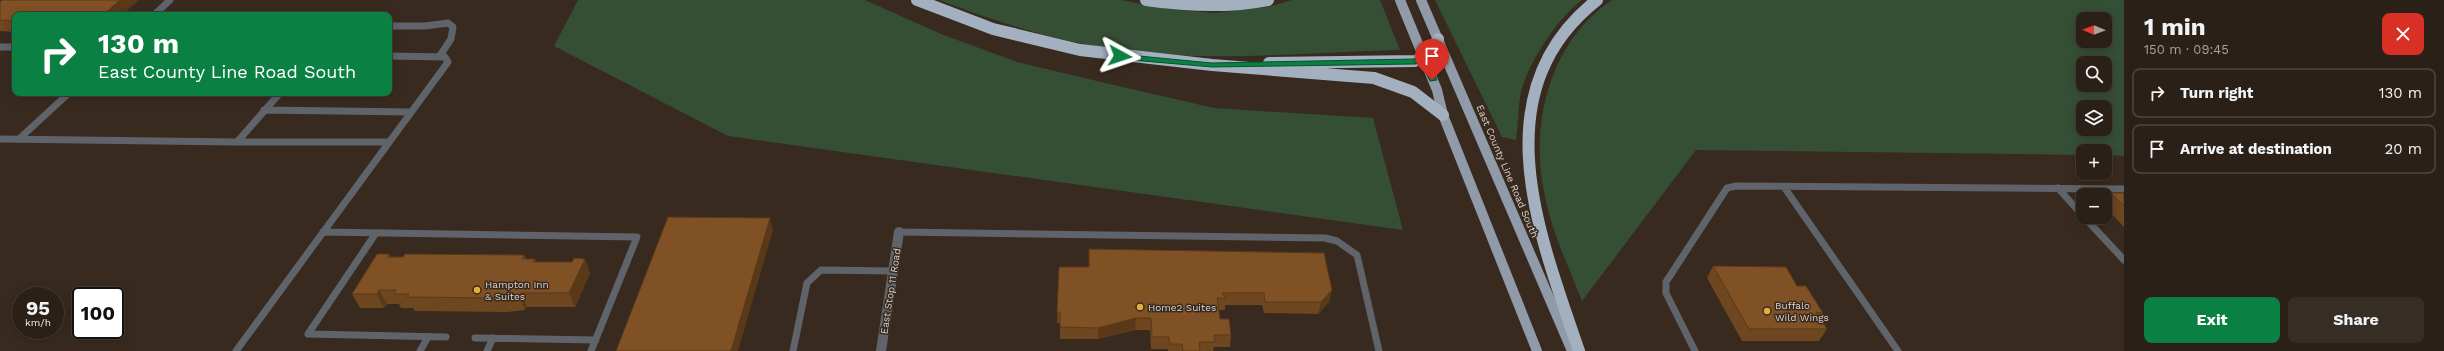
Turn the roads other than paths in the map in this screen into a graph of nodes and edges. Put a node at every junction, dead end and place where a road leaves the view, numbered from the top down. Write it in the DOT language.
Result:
graph roads {
  1 [pos="170,0"];
  2 [pos="917,0"];
  3 [pos="1146,0"];
  4 [pos="1268,0"];
  5 [pos="1400,0"];
  6 [pos="1421,0"];
  7 [pos="1597,0"];
  8 [pos="157,12"];
  9 [pos="392,26"];
  10 [pos="1438,39"];
  11 [pos="0,47"];
  12 [pos="12,47"];
  13 [pos="392,56"];
  14 [pos="439,57"];
  15 [pos="1424,58"];
  16 [pos="1212,65"];
  17 [pos="66,96"];
  18 [pos="277,96"];
  19 [pos="264,110"];
  20 [pos="410,112"];
  21 [pos="1443,115"];
  22 [pos="0,139"];
  23 [pos="19,139"];
  24 [pos="236,142"];
  25 [pos="388,142"];
  26 [pos="1784,186"];
  27 [pos="2058,188"];
  28 [pos="2124,189"];
  29 [pos="2076,209"];
  30 [pos="2090,224"];
  31 [pos="322,232"];
  32 [pos="899,232"];
  33 [pos="376,233"];
  34 [pos="2124,260"];
  35 [pos="893,271"];
  36 [pos="428,337"];
  37 [pos="446,337"];
  38 [pos="475,338"];
  39 [pos="494,338"];
  40 [pos="596,340"];
  41 [pos="236,351"];
  42 [pos="420,351"];
  43 [pos="487,351"];
  44 [pos="591,351"];
  45 [pos="793,351"];
  46 [pos="881,351"];
  47 [pos="1379,351"];
  48 [pos="1537,351"];
  49 [pos="1572,351"];
  50 [pos="1579,351"];
  51 [pos="1695,351"];
  52 [pos="1898,351"];
  1 -- 8 [label="lane"];
  2 -- 16 [label="highway"];
  3 -- 4 [label="highway"];
  5 -- 15 [label="main road"];
  6 -- 10 [label="main road, East County Line Road South"];
  7 -- 50 [label="highway"];
  9 -- 14 [label="lane"];
  10 -- 15 [label="highway"];
  10 -- 49 [label="main road, East County Line Road South"];
  11 -- 12 [label="lane"];
  13 -- 14 [label="lane"];
  14 -- 20 [label="lane"];
  15 -- 16 [label="highway"];
  15 -- 21 [label="main road"];
  16 -- 21 [label="highway"];
  17 -- 23 [label="lane"];
  18 -- 19 [label="lane"];
  19 -- 20 [label="lane"];
  19 -- 24 [label="lane"];
  20 -- 25 [label="lane"];
  21 -- 48 [label="main road"];
  22 -- 23 [label="lane"];
  23 -- 24 [label="lane"];
  24 -- 25 [label="lane"];
  25 -- 31 [label="lane"];
  26 -- 27 [label="lane"];
  26 -- 51 [label="lane"];
  26 -- 52 [label="lane"];
  27 -- 28 [label="lane"];
  27 -- 29 [label="lane"];
  30 -- 34 [label="lane"];
  31 -- 33 [label="lane"];
  31 -- 41 [label="lane"];
  32 -- 35 [label="street, East Stop 11 Road"];
  32 -- 47 [label="lane"];
  33 -- 36 [label="lane"];
  33 -- 40 [label="lane"];
  35 -- 45 [label="lane"];
  35 -- 46 [label="street, East Stop 11 Road"];
  36 -- 37 [label="lane"];
  36 -- 42 [label="lane"];
  38 -- 39 [label="lane"];
  39 -- 40 [label="lane"];
  39 -- 43 [label="lane"];
  40 -- 44 [label="lane"];
}
